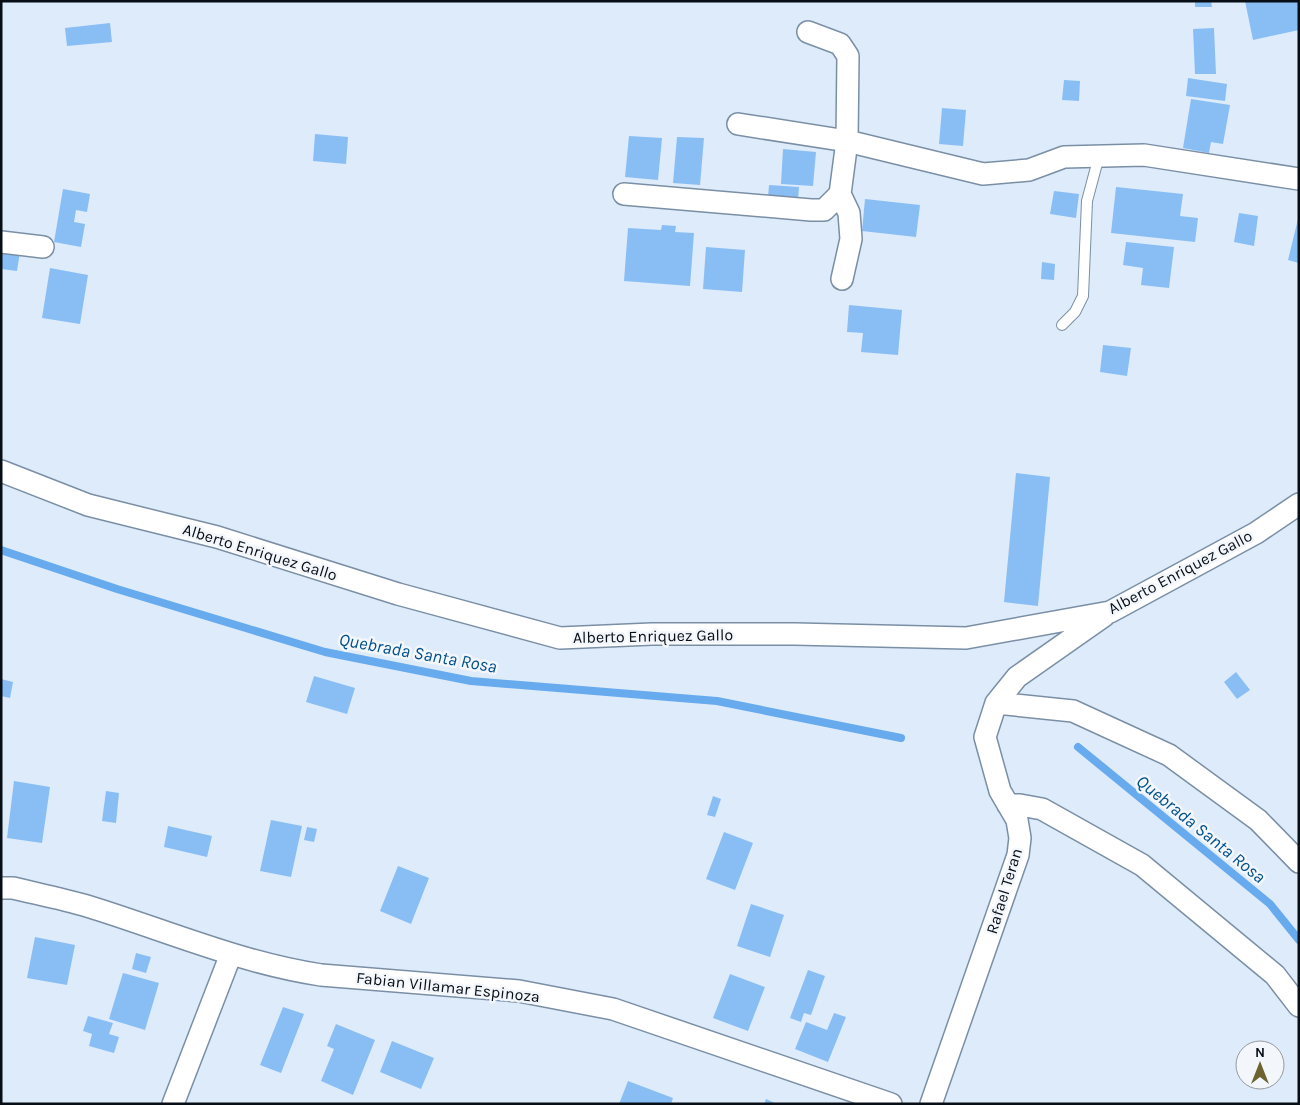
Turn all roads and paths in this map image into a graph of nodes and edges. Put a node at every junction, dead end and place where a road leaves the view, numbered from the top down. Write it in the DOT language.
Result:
graph roads {
  1 [pos="808,32"];
  2 [pos="738,124"];
  3 [pos="846,141"];
  4 [pos="1099,156"];
  5 [pos="1299,179"];
  6 [pos="624,194"];
  7 [pos="840,194"];
  8 [pos="1,242"];
  9 [pos="43,247"];
  10 [pos="842,279"];
  11 [pos="1062,325"];
  12 [pos="1,471"];
  13 [pos="1299,504"];
  14 [pos="1110,612"];
  15 [pos="996,703"];
  16 [pos="1008,805"];
  17 [pos="1299,862"];
  18 [pos="1,888"];
  19 [pos="231,954"];
  20 [pos="1299,1006"];
  21 [pos="173,1104"];
  22 [pos="891,1104"];
  23 [pos="931,1104"];
  1 -- 3 [label="street"];
  2 -- 3 [label="street"];
  3 -- 4 [label="street"];
  3 -- 7 [label="street"];
  4 -- 5 [label="street"];
  4 -- 11 [label="lane"];
  6 -- 7 [label="street"];
  7 -- 10 [label="street"];
  8 -- 9 [label="street"];
  12 -- 14 [label="street, Alberto Enriquez Gallo"];
  13 -- 14 [label="street, Alberto Enriquez Gallo"];
  14 -- 15 [label="street, Rafael Teran"];
  15 -- 16 [label="street, Rafael Teran"];
  15 -- 17 [label="street"];
  16 -- 20 [label="street"];
  16 -- 23 [label="street, Rafael Teran"];
  18 -- 19 [label="street, Fabian Villamar Espinoza"];
  19 -- 21 [label="street"];
  19 -- 22 [label="street, Fabian Villamar Espinoza"];
}
